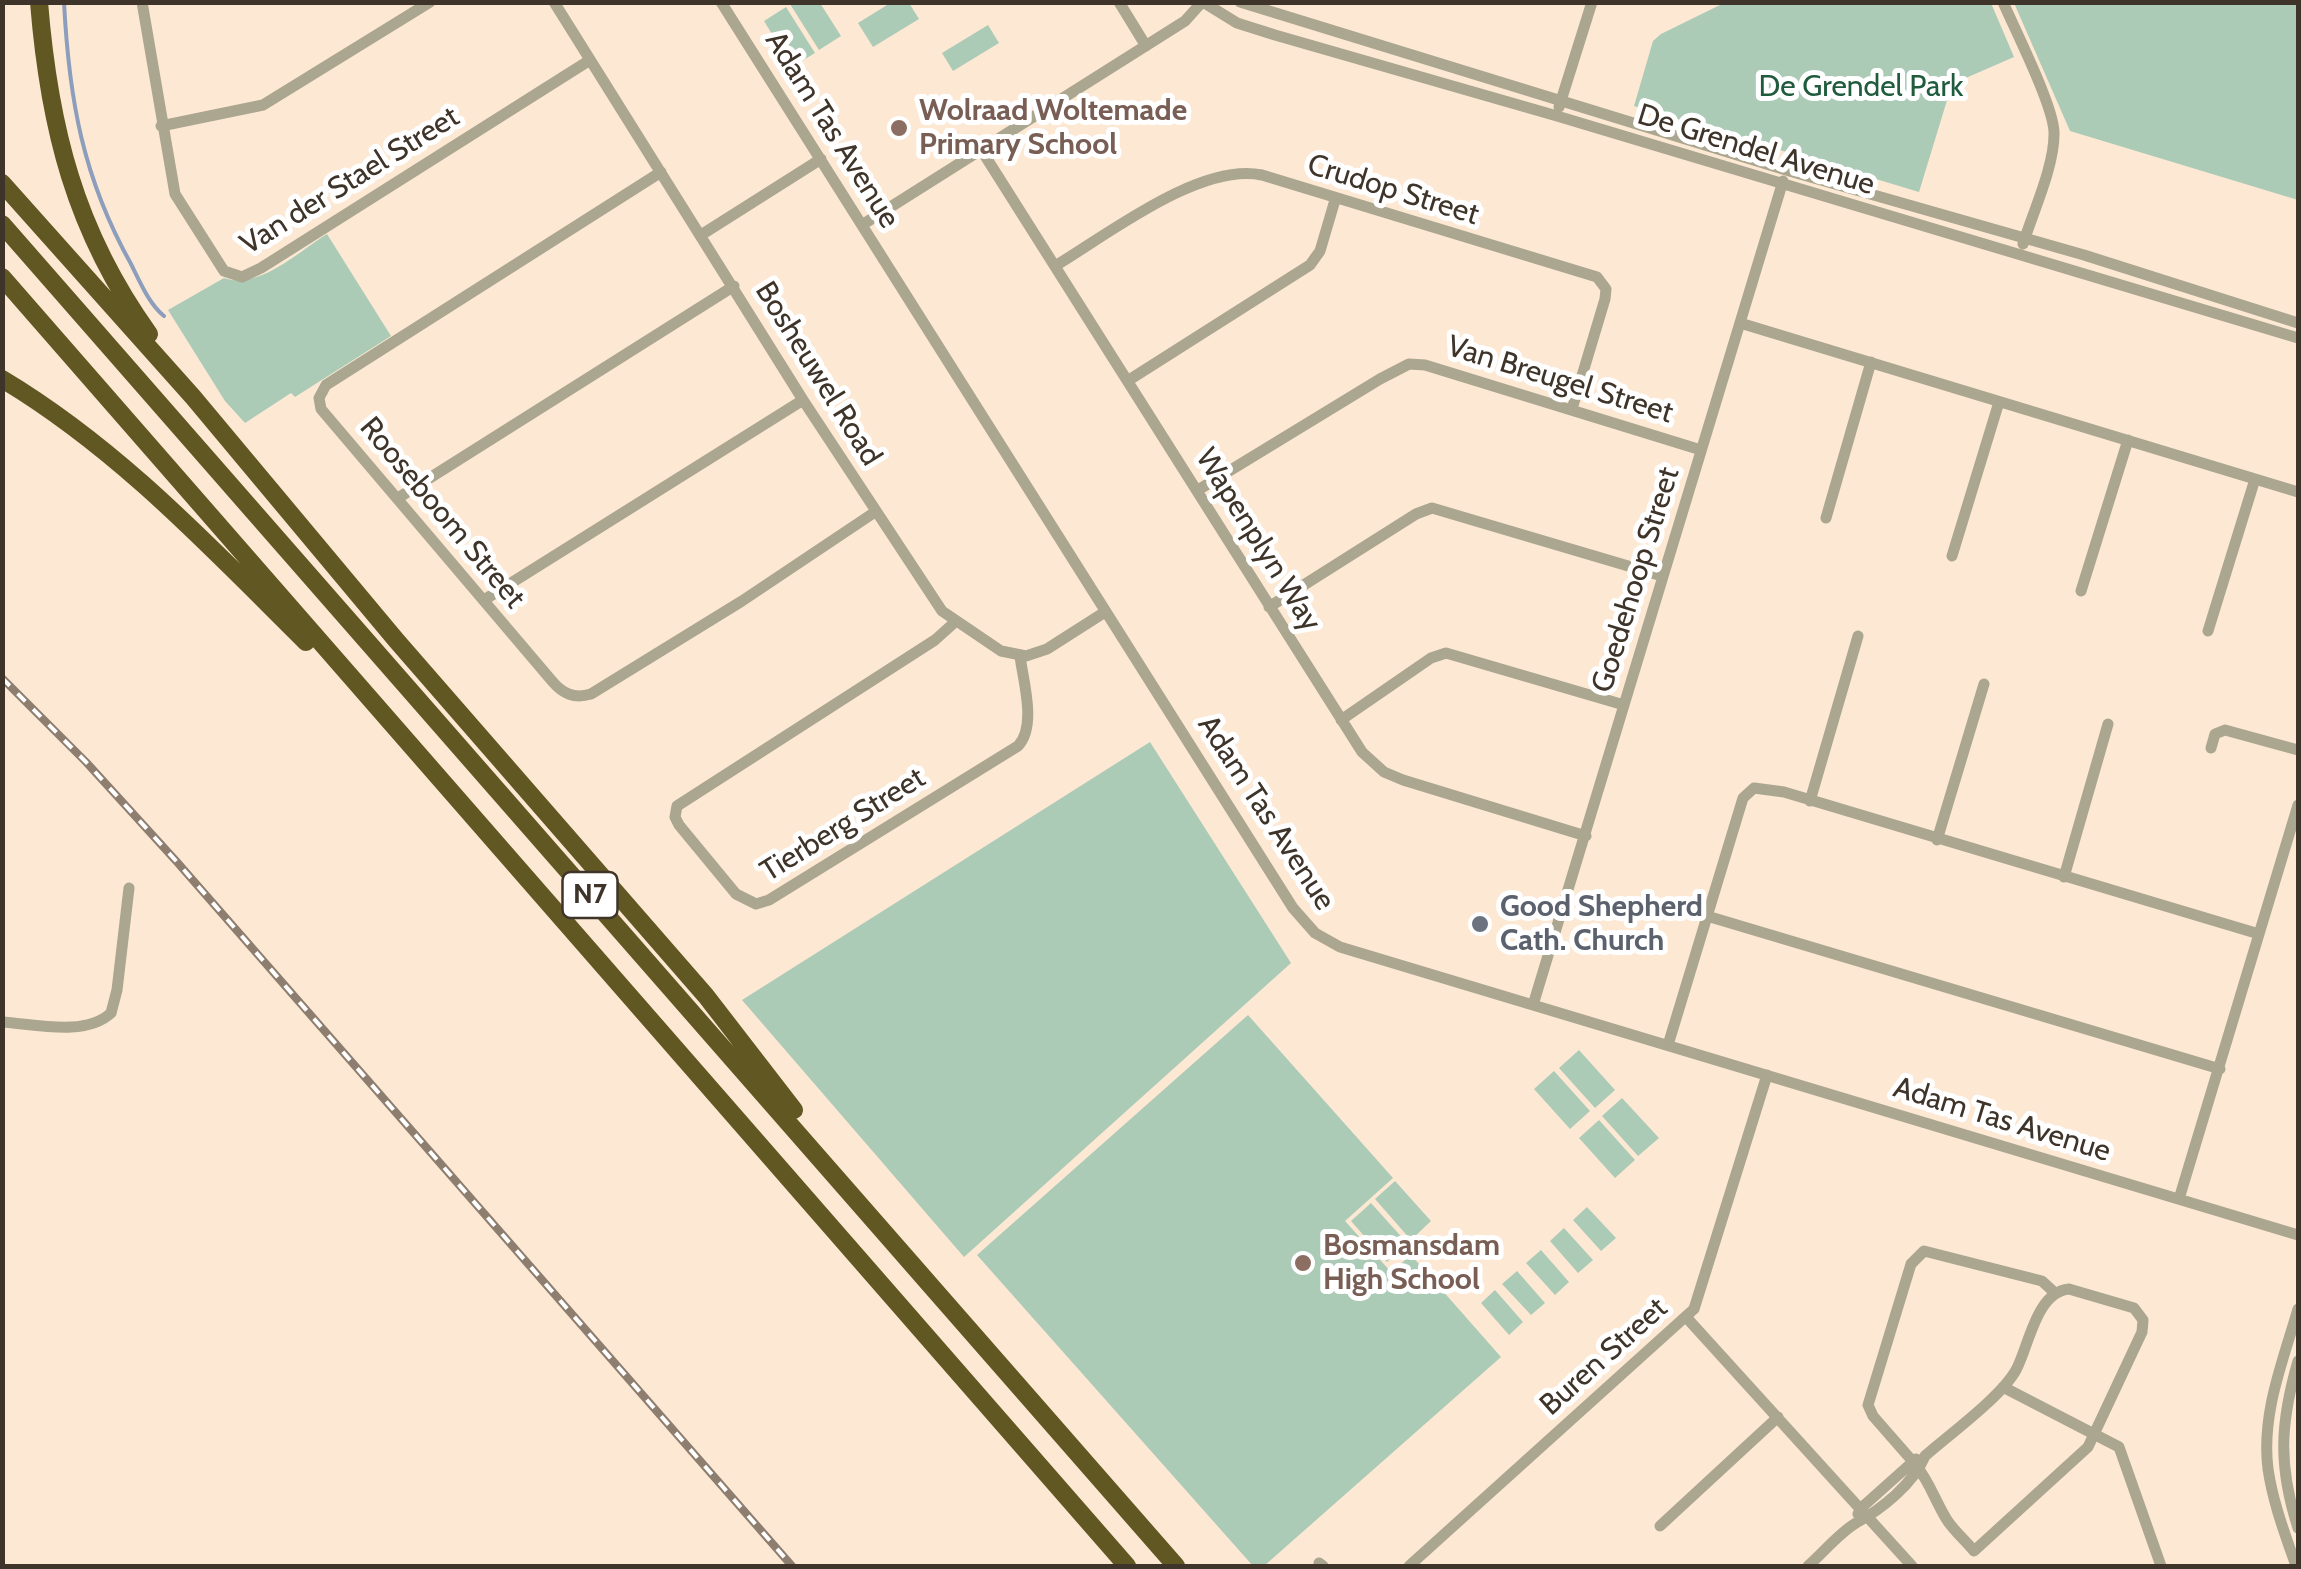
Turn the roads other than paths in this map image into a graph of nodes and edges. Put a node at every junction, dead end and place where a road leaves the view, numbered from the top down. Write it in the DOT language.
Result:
graph roads {
  1 [pos="39,2"];
  2 [pos="142,2"];
  3 [pos="430,2"];
  4 [pos="554,2"];
  5 [pos="722,2"];
  6 [pos="1119,2"];
  7 [pos="1202,2"];
  8 [pos="1240,2"];
  9 [pos="1592,2"];
  10 [pos="2004,2"];
  11 [pos="1146,46"];
  12 [pos="590,60"];
  13 [pos="1561,101"];
  14 [pos="1557,116"];
  15 [pos="161,126"];
  16 [pos="982,150"];
  17 [pos="821,159"];
  18 [pos="1786,170"];
  19 [pos="661,172"];
  20 [pos="2,183"];
  21 [pos="1782,184"];
  22 [pos="1335,200"];
  23 [pos="2,224"];
  24 [pos="862,225"];
  25 [pos="701,235"];
  26 [pos="2026,237"];
  27 [pos="2020,255"];
  28 [pos="1056,266"];
  29 [pos="2,278"];
  30 [pos="734,286"];
  31 [pos="1740,323"];
  32 [pos="2298,323"];
  33 [pos="2298,338"];
  34 [pos="1871,362"];
  35 [pos="2,378"];
  36 [pos="1129,380"];
  37 [pos="194,397"];
  38 [pos="804,400"];
  39 [pos="2000,402"];
  40 [pos="1572,409"];
  41 [pos="2128,440"];
  42 [pos="1701,450"];
  43 [pos="2255,480"];
  44 [pos="1198,490"];
  45 [pos="2298,492"];
  46 [pos="398,498"];
  47 [pos="875,512"];
  48 [pos="1826,518"];
  49 [pos="1952,556"];
  50 [pos="1662,576"];
  51 [pos="2081,590"];
  52 [pos="484,600"];
  53 [pos="1269,607"];
  54 [pos="1105,612"];
  55 [pos="955,622"];
  56 [pos="2208,631"];
  57 [pos="1858,636"];
  58 [pos="1020,656"];
  59 [pos="1984,684"];
  60 [pos="1624,704"];
  61 [pos="1342,720"];
  62 [pos="2108,724"];
  63 [pos="400,734"];
  64 [pos="2211,748"];
  65 [pos="2298,750"];
  66 [pos="1810,801"];
  67 [pos="2298,804"];
  68 [pos="1586,836"];
  69 [pos="1937,840"];
  70 [pos="2064,877"];
  71 [pos="129,888"];
  72 [pos="1707,916"];
  73 [pos="2259,934"];
  74 [pos="1534,1005"];
  75 [pos="2,1022"];
  76 [pos="1668,1045"];
  77 [pos="2220,1069"];
  78 [pos="1767,1075"];
  79 [pos="818,1154"];
  80 [pos="2179,1200"];
  81 [pos="2298,1235"];
  82 [pos="2054,1293"];
  83 [pos="2298,1309"];
  84 [pos="1686,1317"];
  85 [pos="2298,1361"];
  86 [pos="2002,1387"];
  87 [pos="1778,1417"];
  88 [pos="2097,1434"];
  89 [pos="1919,1462"];
  90 [pos="1864,1514"];
  91 [pos="1660,1526"];
  92 [pos="2298,1528"];
  93 [pos="1126,1566"];
  94 [pos="1176,1566"];
  95 [pos="1409,1566"];
  96 [pos="1808,1566"];
  97 [pos="1912,1566"];
  98 [pos="2162,1566"];
  99 [pos="2296,1566"];
  1 -- 37 [label="highway"];
  2 -- 15 [label="street, Van der Stael Street"];
  3 -- 15 [label="street"];
  4 -- 12 [label="street, Bosheuwel Road"];
  5 -- 17 [label="street, Adam Tas Avenue"];
  6 -- 11 [label="street"];
  7 -- 11 [label="street"];
  7 -- 14 [label="street, De Grendel Avenue"];
  8 -- 13 [label="street, De Grendel Avenue"];
  9 -- 13 [label="street"];
  10 -- 26 [label="street"];
  11 -- 16 [label="street"];
  12 -- 15 [label="street, Van der Stael Street"];
  12 -- 19 [label="street, Bosheuwel Road"];
  13 -- 14 [label="street"];
  13 -- 18 [label="street, De Grendel Avenue"];
  14 -- 21 [label="street, De Grendel Avenue"];
  16 -- 24 [label="street"];
  16 -- 28 [label="street, Wapenplyn Way"];
  17 -- 24 [label="street, Adam Tas Avenue"];
  17 -- 25 [label="street"];
  18 -- 21 [label="street, Goedehoop Street"];
  18 -- 26 [label="street, De Grendel Avenue"];
  19 -- 25 [label="street, Bosheuwel Road"];
  19 -- 46 [label="street, Rooseboom Street"];
  20 -- 37 [label="highway"];
  21 -- 27 [label="street, De Grendel Avenue"];
  21 -- 31 [label="street, Goedehoop Street"];
  22 -- 28 [label="street, Crudop Street"];
  22 -- 36 [label="street"];
  22 -- 40 [label="street, Crudop Street"];
  23 -- 79 [label="highway, N7"];
  24 -- 54 [label="street, Adam Tas Avenue"];
  25 -- 30 [label="street, Bosheuwel Road"];
  26 -- 27 [label="street"];
  26 -- 32 [label="street, De Grendel Avenue"];
  27 -- 33 [label="street, De Grendel Avenue"];
  28 -- 36 [label="street, Wapenplyn Way"];
  29 -- 63 [label="highway, N7"];
  30 -- 38 [label="street, Bosheuwel Road"];
  30 -- 46 [label="street"];
  31 -- 34 [label="street"];
  31 -- 42 [label="street, Goedehoop Street"];
  34 -- 39 [label="street"];
  34 -- 48 [label="street"];
  35 -- 63 [label="highway"];
  36 -- 44 [label="street, Wapenplyn Way"];
  37 -- 79 [label="highway"];
  38 -- 47 [label="street, Bosheuwel Road"];
  38 -- 52 [label="street"];
  39 -- 41 [label="street"];
  39 -- 49 [label="street"];
  40 -- 42 [label="street, Van Breugel Street"];
  40 -- 44 [label="street, Van Breugel Street"];
  41 -- 43 [label="street"];
  41 -- 51 [label="street"];
  42 -- 50 [label="street, Goedehoop Street"];
  43 -- 45 [label="street"];
  43 -- 56 [label="street"];
  44 -- 53 [label="street, Wapenplyn Way"];
  46 -- 52 [label="street, Rooseboom Street"];
  47 -- 52 [label="street, Rooseboom Street"];
  47 -- 55 [label="street, Bosheuwel Road"];
  50 -- 53 [label="street"];
  50 -- 60 [label="street, Goedehoop Street"];
  53 -- 61 [label="street, Wapenplyn Way"];
  54 -- 58 [label="street"];
  54 -- 74 [label="street, Adam Tas Avenue"];
  55 -- 58 [label="street, Bosheuwel Road"];
  55 -- 58 [label="street, Tierberg Street"];
  57 -- 66 [label="street"];
  59 -- 69 [label="street"];
  60 -- 61 [label="street"];
  60 -- 68 [label="street, Goedehoop Street"];
  61 -- 68 [label="street, Wapenplyn Way"];
  62 -- 70 [label="street"];
  63 -- 93 [label="highway, N7"];
  64 -- 65 [label="street"];
  66 -- 69 [label="street"];
  66 -- 72 [label="street"];
  67 -- 73 [label="street"];
  68 -- 74 [label="street, Goedehoop Street"];
  69 -- 70 [label="street"];
  70 -- 73 [label="street"];
  71 -- 75 [label="street"];
  72 -- 76 [label="street"];
  72 -- 77 [label="street"];
  73 -- 77 [label="street"];
  74 -- 76 [label="street, Adam Tas Avenue"];
  76 -- 78 [label="street, Adam Tas Avenue"];
  77 -- 80 [label="street"];
  78 -- 80 [label="street, Adam Tas Avenue"];
  78 -- 84 [label="street, Buren Street"];
  79 -- 94 [label="highway, N7"];
  80 -- 81 [label="street, Adam Tas Avenue"];
  82 -- 86 [label="street"];
  82 -- 88 [label="street"];
  82 -- 89 [label="street"];
  83 -- 99 [label="street"];
  84 -- 87 [label="street"];
  84 -- 95 [label="street, Buren Street"];
  85 -- 92 [label="street"];
  86 -- 88 [label="street"];
  86 -- 89 [label="street"];
  87 -- 90 [label="street"];
  87 -- 91 [label="street"];
  88 -- 89 [label="street"];
  88 -- 98 [label="street"];
  89 -- 90 [label="street"];
  90 -- 96 [label="street"];
  90 -- 97 [label="street"];
}
